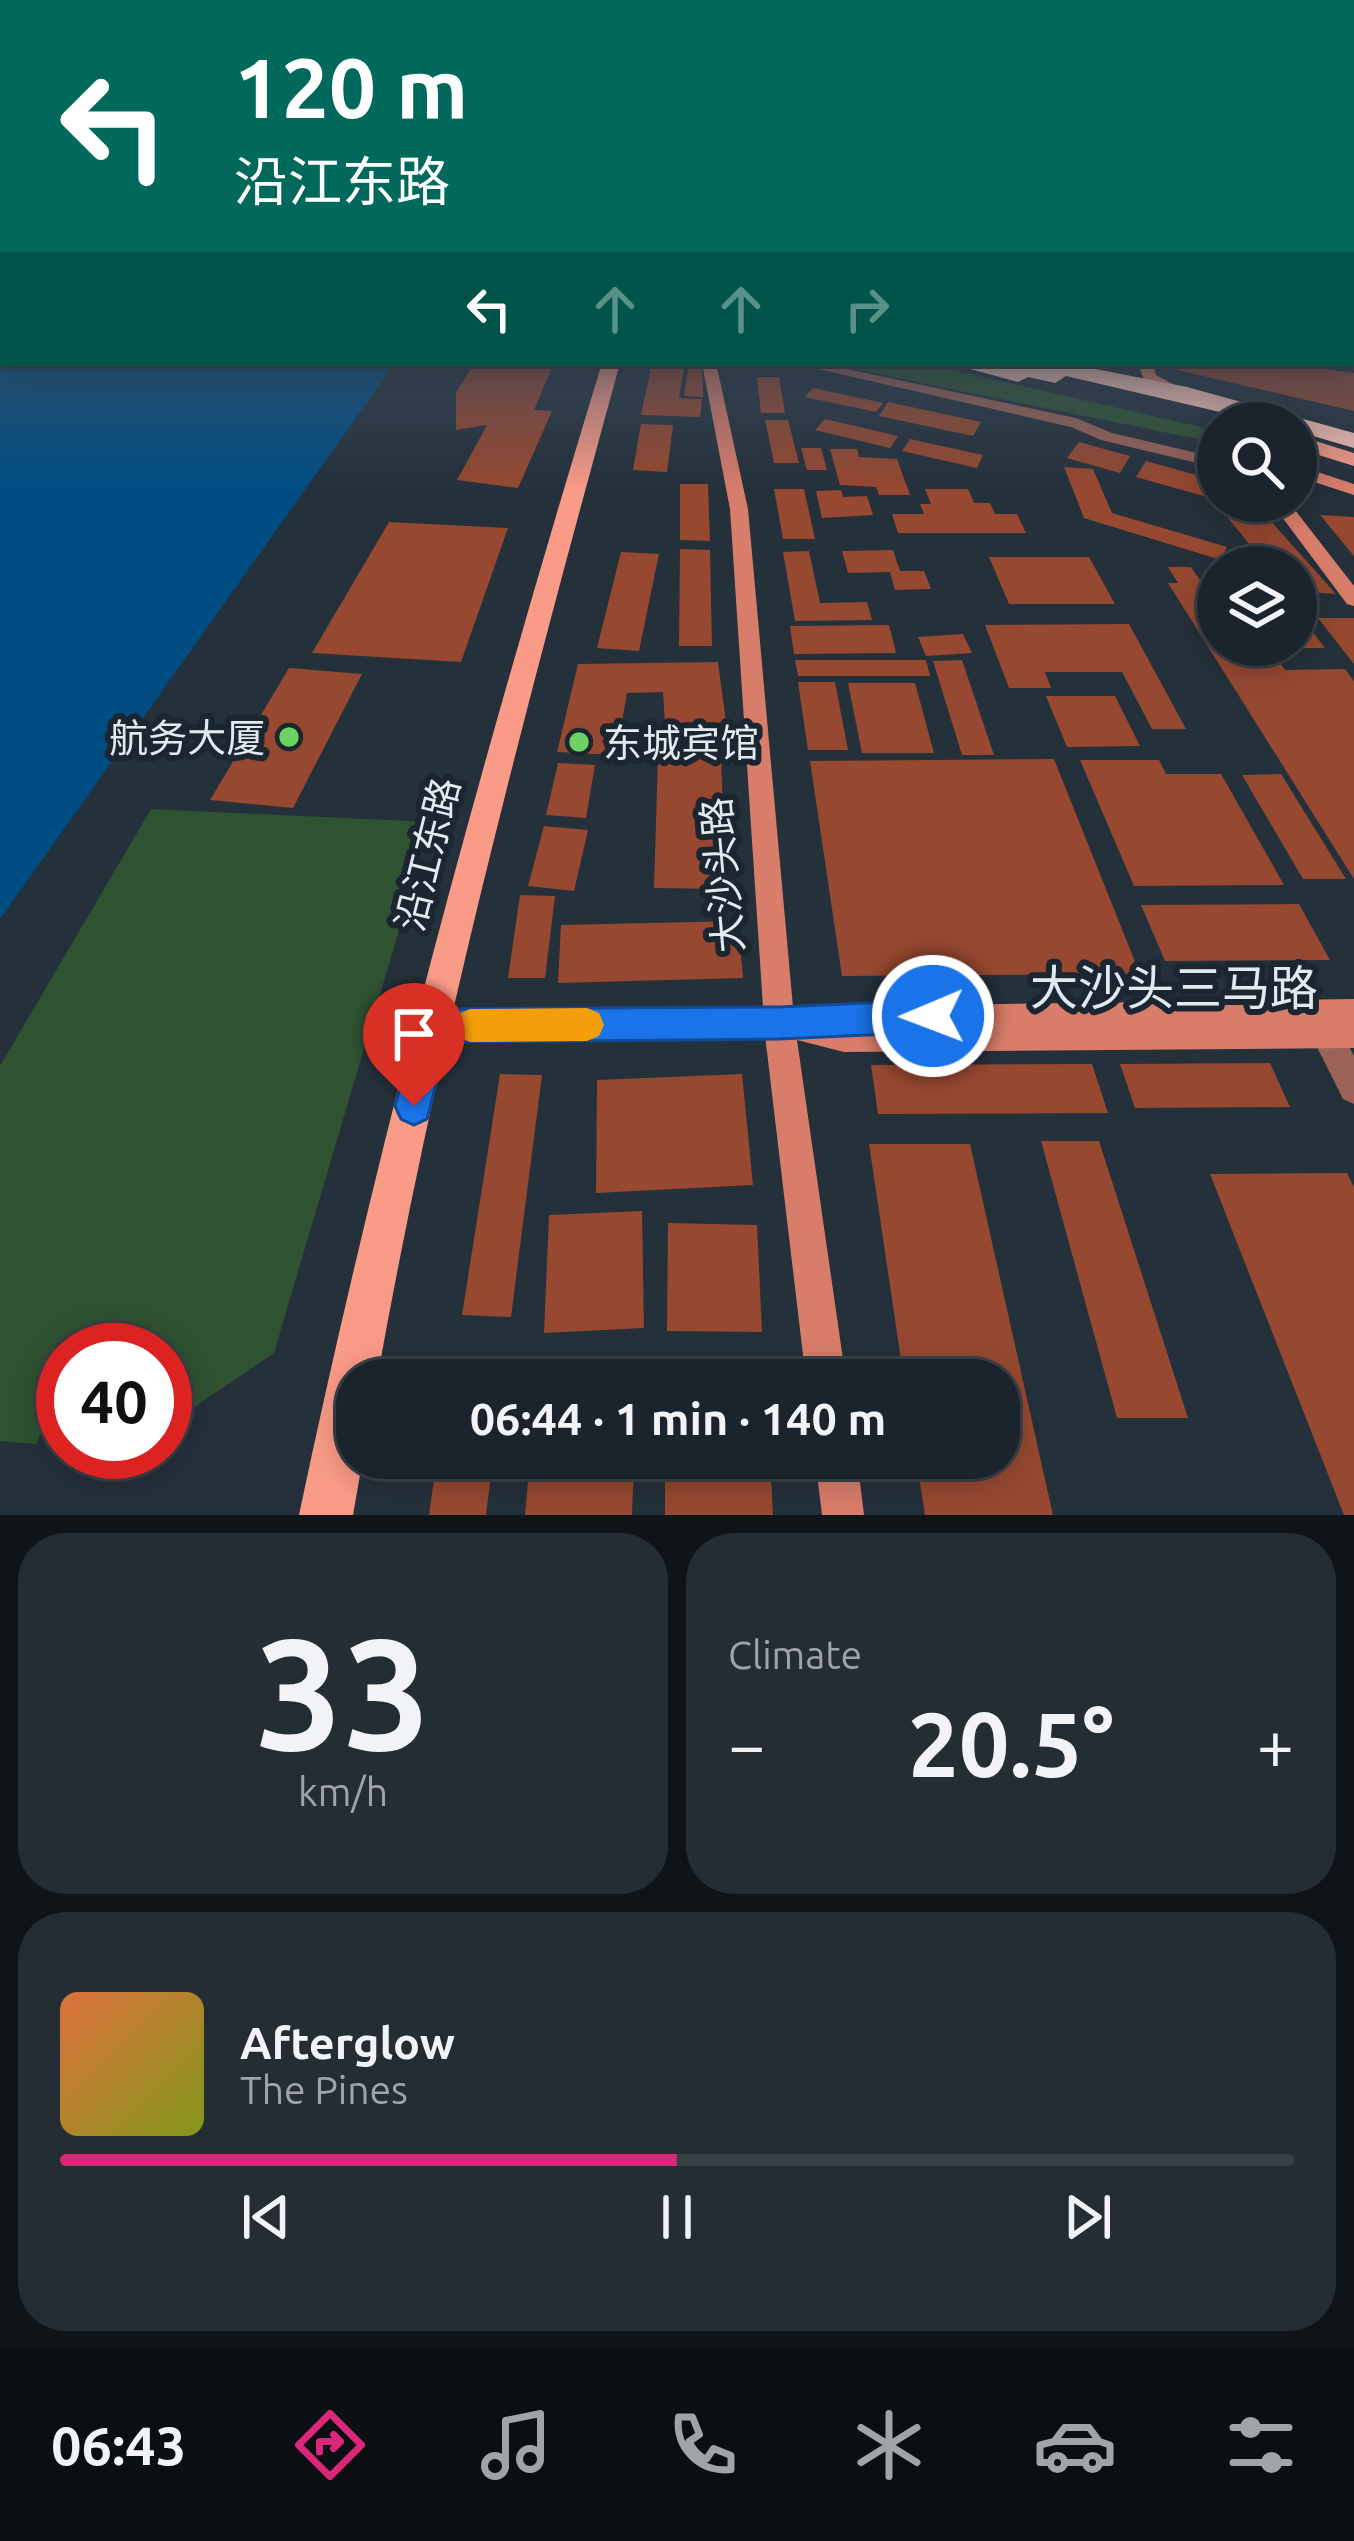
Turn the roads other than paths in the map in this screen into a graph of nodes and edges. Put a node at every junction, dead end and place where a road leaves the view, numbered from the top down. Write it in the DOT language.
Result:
graph roads {
  1 [pos="609,366"];
  2 [pos="710,366"];
  3 [pos="813,366"];
  4 [pos="976,366"];
  5 [pos="1009,366"];
  6 [pos="1146,366"];
  7 [pos="1071,367"];
  8 [pos="1114,371"];
  9 [pos="1180,401"];
  10 [pos="1197,405"];
  11 [pos="1197,408"];
  12 [pos="1317,432"];
  13 [pos="1317,437"];
  14 [pos="1354,438"];
  15 [pos="1354,457"];
  16 [pos="1197,458"];
  17 [pos="1317,477"];
  18 [pos="1354,490"];
  19 [pos="1296,522"];
  20 [pos="1354,600"];
  21 [pos="1354,1013"];
  22 [pos="779,1023"];
  23 [pos="434,1026"];
  24 [pos="1332,1027"];
  25 [pos="1354,1088"];
  26 [pos="823,1359"];
  27 [pos="839,1479"];
  28 [pos="326,1515"];
  29 [pos="843,1515"];
  1 -- 23 [label="main road, 沿江东路"];
  2 -- 22 [label="main road, 大沙头路"];
  3 -- 16 [label="street"];
  4 -- 9 [label="highway"];
  5 -- 9 [label="highway"];
  6 -- 9 [label="main road"];
  7 -- 8 [label="highway"];
  8 -- 9 [label="highway"];
  9 -- 10 [label="highway"];
  9 -- 11 [label="highway"];
  12 -- 14 [label="highway"];
  13 -- 15 [label="highway"];
  17 -- 18 [label="main road"];
  19 -- 20 [label="main road"];
  21 -- 24 [label="main road, 大沙头三马路"];
  22 -- 23 [label="main road, 大沙头三马路"];
  22 -- 24 [label="main road, 大沙头三马路"];
  22 -- 26 [label="main road, 大沙头路"];
  23 -- 28 [label="main road, 沿江东路"];
  24 -- 25 [label="street"];
  27 -- 29 [label="main road"];
}
